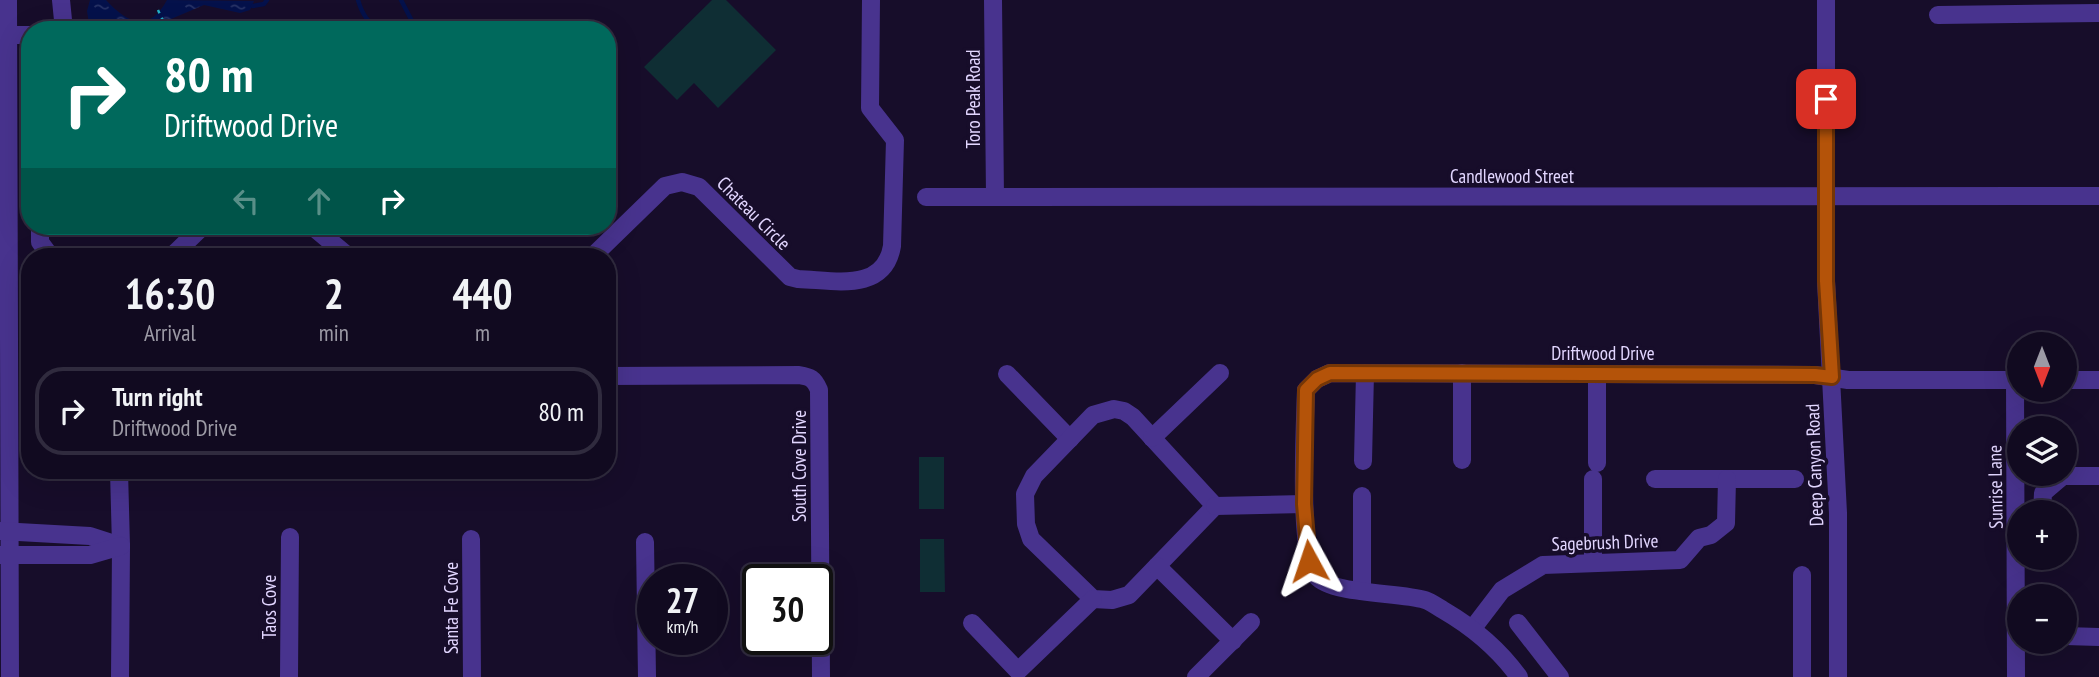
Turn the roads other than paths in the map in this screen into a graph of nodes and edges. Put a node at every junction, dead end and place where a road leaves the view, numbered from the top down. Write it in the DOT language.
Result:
graph roads {
  1 [pos="8,0"];
  2 [pos="61,0"];
  3 [pos="871,0"];
  4 [pos="993,0"];
  5 [pos="1826,0"];
  6 [pos="2099,13"];
  7 [pos="1938,15"];
  8 [pos="63,21"];
  9 [pos="4,35"];
  10 [pos="2099,196"];
  11 [pos="926,197"];
  12 [pos="995,197"];
  13 [pos="1826,197"];
  14 [pos="616,234"];
  15 [pos="194,235"];
  16 [pos="323,235"];
  17 [pos="615,235"];
  18 [pos="180,248"];
  19 [pos="338,248"];
  20 [pos="601,248"];
  21 [pos="1220,373"];
  22 [pos="1365,373"];
  23 [pos="1462,373"];
  24 [pos="1007,374"];
  25 [pos="1597,374"];
  26 [pos="616,376"];
  27 [pos="1832,377"];
  28 [pos="2007,380"];
  29 [pos="2077,380"];
  30 [pos="2099,380"];
  31 [pos="2017,402"];
  32 [pos="1152,438"];
  33 [pos="1070,439"];
  34 [pos="1462,460"];
  35 [pos="1363,461"];
  36 [pos="2099,476"];
  37 [pos="119,479"];
  38 [pos="1655,479"];
  39 [pos="1727,479"];
  40 [pos="1795,479"];
  41 [pos="1362,496"];
  42 [pos="2018,500"];
  43 [pos="2043,500"];
  44 [pos="1304,504"];
  45 [pos="1215,506"];
  46 [pos="6,532"];
  47 [pos="290,537"];
  48 [pos="471,540"];
  49 [pos="645,542"];
  50 [pos="121,546"];
  51 [pos="5,555"];
  52 [pos="1593,564"];
  53 [pos="1157,566"];
  54 [pos="1802,575"];
  55 [pos="1362,591"];
  56 [pos="1093,599"];
  57 [pos="1251,622"];
  58 [pos="972,623"];
  59 [pos="1518,623"];
  60 [pos="1473,628"];
  61 [pos="2077,636"];
  62 [pos="2099,637"];
  63 [pos="1233,640"];
  64 [pos="2017,654"];
  65 [pos="10,677"];
  66 [pos="120,677"];
  67 [pos="289,677"];
  68 [pos="472,677"];
  69 [pos="647,677"];
  70 [pos="821,677"];
  71 [pos="1196,677"];
  72 [pos="1519,677"];
  73 [pos="1560,677"];
  74 [pos="1802,677"];
  75 [pos="1838,677"];
  76 [pos="2016,677"];
  1 -- 9 [label="street"];
  2 -- 8 [label="street"];
  3 -- 14 [label="street, Chateau Circle"];
  4 -- 12 [label="street, Toro Peak Road"];
  5 -- 13 [label="street, Deep Canyon Road"];
  6 -- 7 [label="street"];
  9 -- 46 [label="street"];
  10 -- 13 [label="street, Candlewood Street"];
  11 -- 12 [label="street, Candlewood Street"];
  12 -- 13 [label="street, Candlewood Street"];
  13 -- 27 [label="street, Deep Canyon Road"];
  15 -- 18 [label="street"];
  16 -- 19 [label="street"];
  17 -- 20 [label="street, Chateau Circle"];
  21 -- 32 [label="street"];
  22 -- 23 [label="street, Driftwood Drive"];
  22 -- 35 [label="street"];
  22 -- 44 [label="street, Driftwood Drive"];
  23 -- 25 [label="street, Driftwood Drive"];
  23 -- 34 [label="street"];
  24 -- 33 [label="street"];
  25 -- 27 [label="street, Driftwood Drive"];
  25 -- 52 [label="street"];
  26 -- 70 [label="street, South Cove Drive"];
  27 -- 28 [label="street, Driftwood Drive"];
  27 -- 75 [label="street, Deep Canyon Road"];
  29 -- 30 [label="street"];
  31 -- 42 [label="street, Sunrise Lane"];
  32 -- 33 [label="street"];
  32 -- 45 [label="street"];
  33 -- 56 [label="street"];
  36 -- 43 [label="street"];
  37 -- 50 [label="street"];
  38 -- 39 [label="street"];
  39 -- 40 [label="street"];
  39 -- 52 [label="street, Sagebrush Drive"];
  41 -- 55 [label="street"];
  44 -- 45 [label="street"];
  44 -- 55 [label="street, Driftwood Drive"];
  45 -- 53 [label="street"];
  46 -- 50 [label="street"];
  46 -- 51 [label="street"];
  47 -- 67 [label="street, Taos Cove"];
  48 -- 68 [label="street, Santa Fe Cove"];
  49 -- 69 [label="street"];
  50 -- 51 [label="street"];
  50 -- 66 [label="street"];
  51 -- 65 [label="street"];
  52 -- 60 [label="street, Sagebrush Drive"];
  53 -- 56 [label="street"];
  53 -- 63 [label="street"];
  54 -- 74 [label="street"];
  55 -- 60 [label="street"];
  56 -- 58 [label="street"];
  57 -- 63 [label="street"];
  59 -- 73 [label="street"];
  60 -- 72 [label="street"];
  61 -- 62 [label="street"];
  63 -- 71 [label="street"];
  64 -- 76 [label="street, Sunrise Lane"];
}
